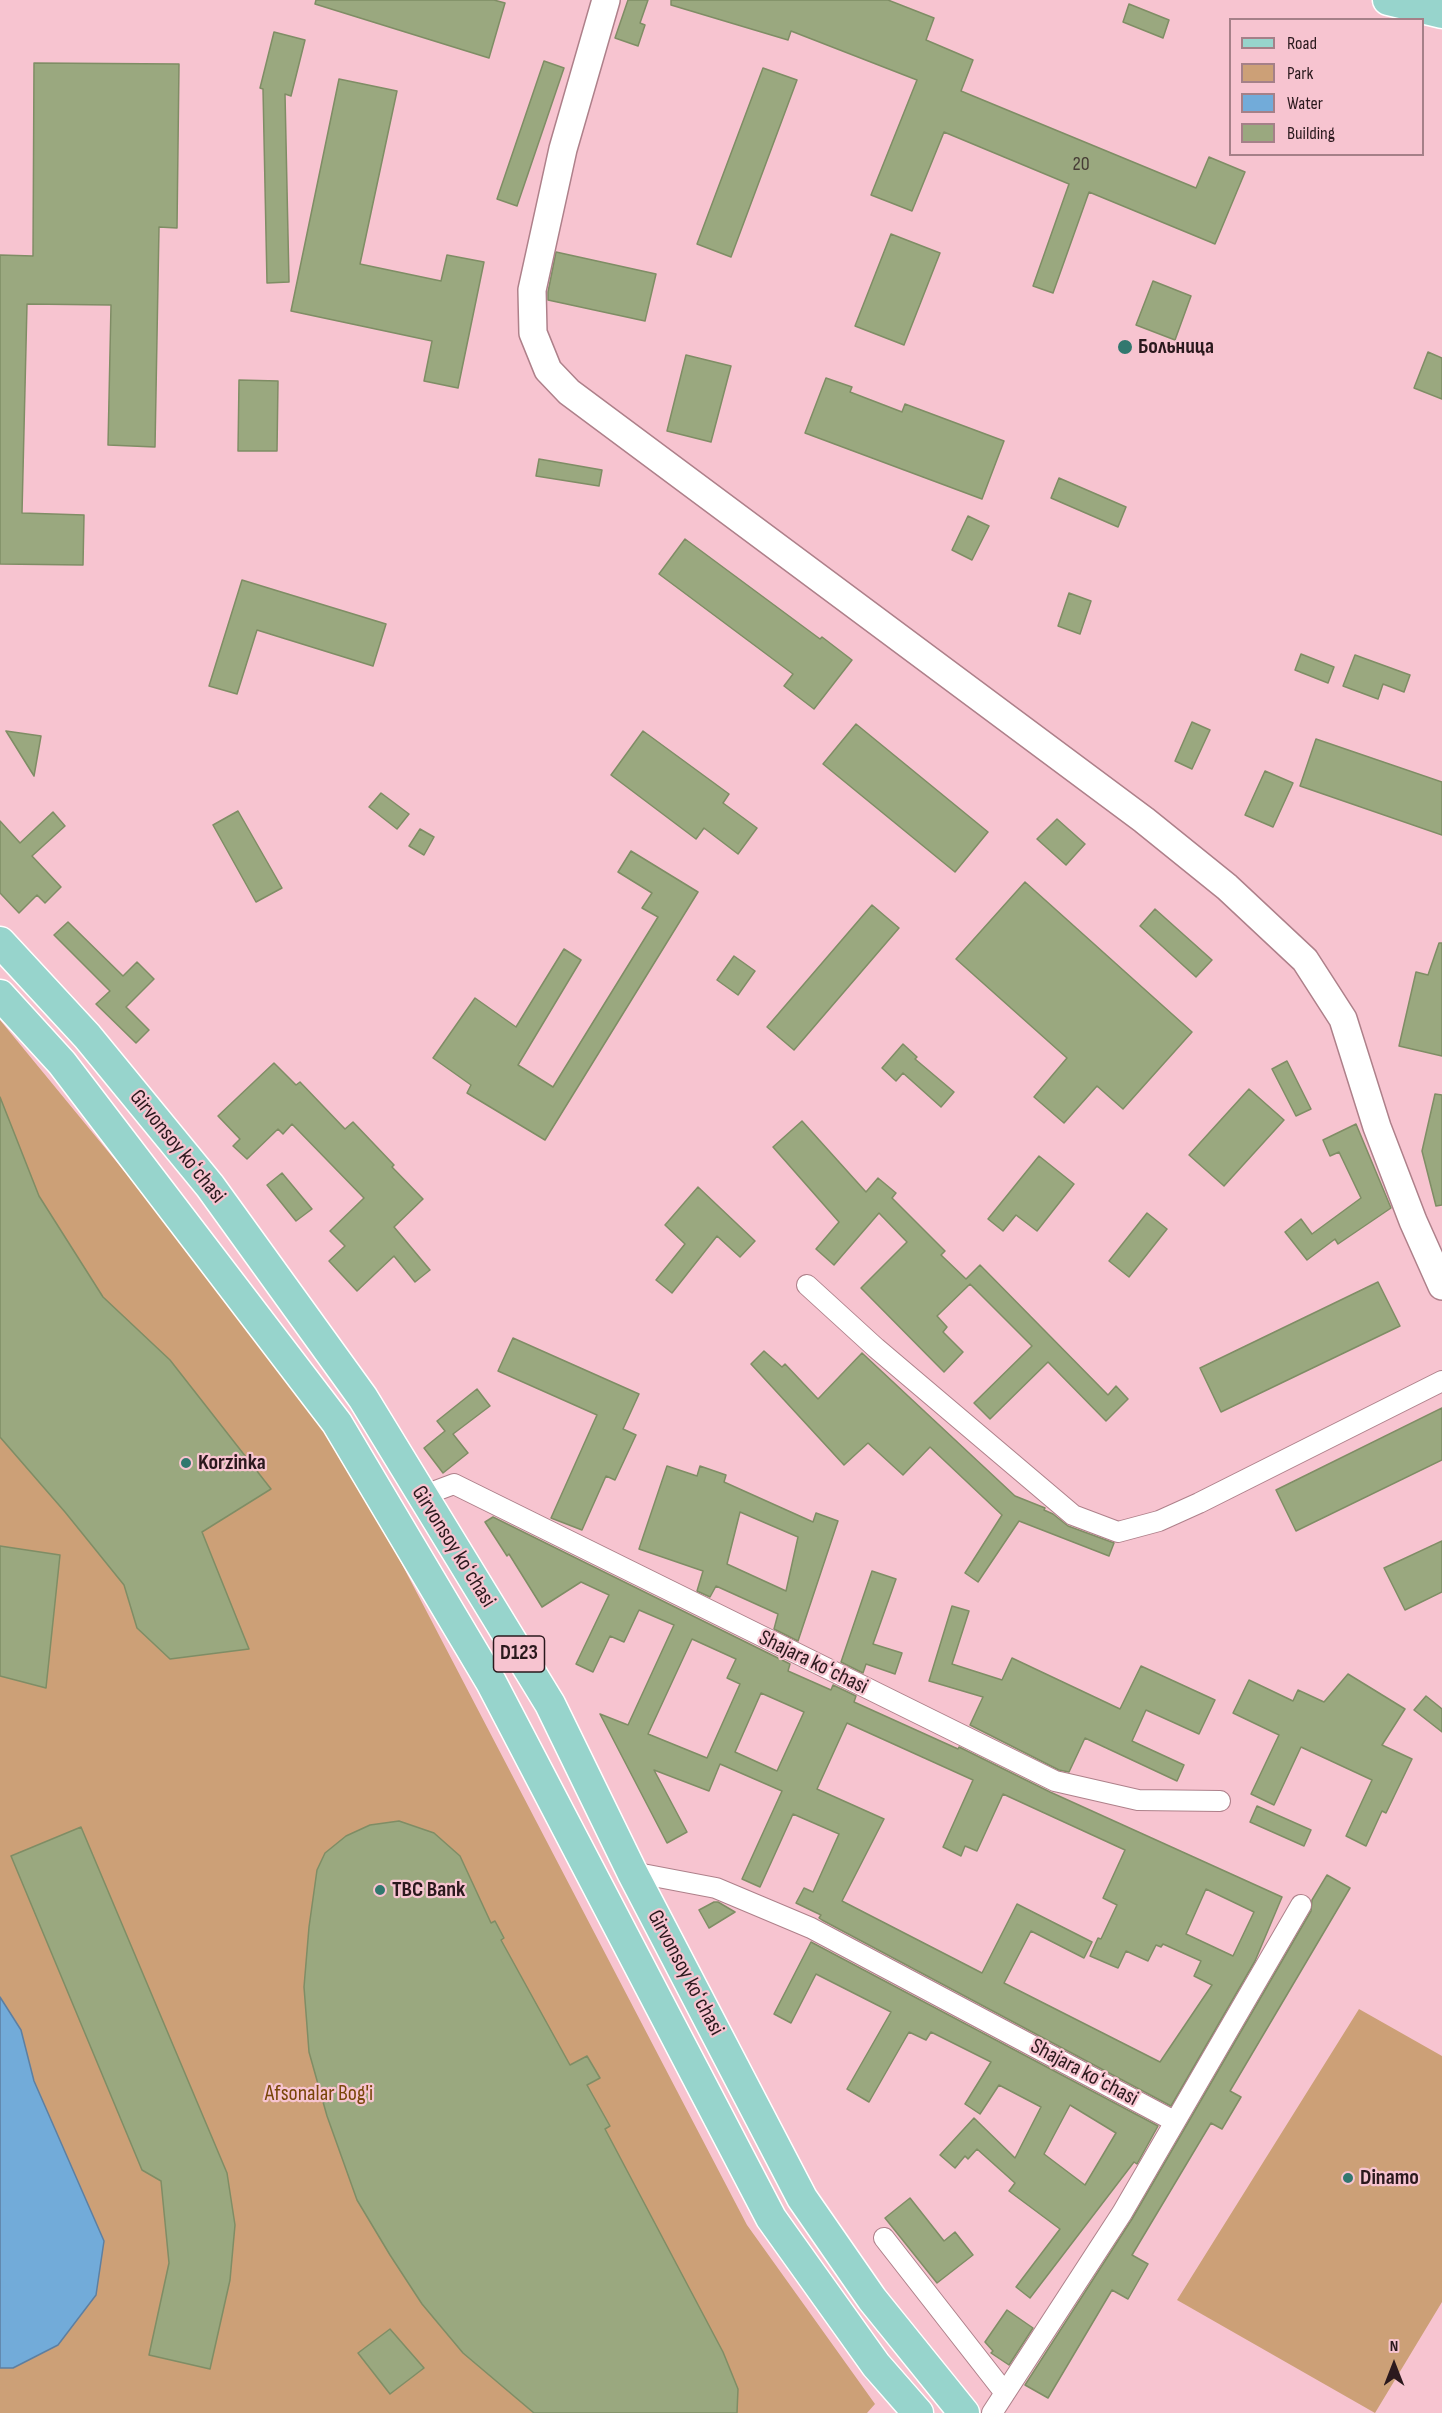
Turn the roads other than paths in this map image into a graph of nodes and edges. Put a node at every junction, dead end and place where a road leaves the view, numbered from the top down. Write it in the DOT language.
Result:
graph roads {
  1 [pos="606,0"];
  2 [pos="1388,0"];
  3 [pos="1442,13"];
  4 [pos="0,942"];
  5 [pos="0,995"];
  6 [pos="807,1285"];
  7 [pos="1442,1286"];
  8 [pos="1442,1381"];
  9 [pos="422,1496"];
  10 [pos="1220,1801"];
  11 [pos="632,1872"];
  12 [pos="1301,1905"];
  13 [pos="1174,2121"];
  14 [pos="802,2198"];
  15 [pos="771,2218"];
  16 [pos="822,2229"];
  17 [pos="884,2238"];
  18 [pos="791,2248"];
  19 [pos="1005,2393"];
  20 [pos="918,2413"];
  21 [pos="964,2413"];
  22 [pos="992,2413"];
  1 -- 7 [label="street"];
  2 -- 3 [label="main road"];
  4 -- 9 [label="main road, Girvonsoy koʻchasi / D123"];
  5 -- 15 [label="main road, Girvonsoy koʻchasi / D123"];
  6 -- 8 [label="street"];
  9 -- 10 [label="street, Shajara koʻchasi"];
  9 -- 11 [label="main road, Girvonsoy koʻchasi / D123"];
  11 -- 13 [label="street, Shajara koʻchasi"];
  11 -- 14 [label="main road, Girvonsoy koʻchasi / D123"];
  12 -- 13 [label="street"];
  13 -- 19 [label="street"];
  14 -- 15 [label="main road"];
  14 -- 16 [label="main road, Girvonsoy koʻchasi / D123"];
  15 -- 18 [label="main road, Girvonsoy koʻchasi / D123"];
  16 -- 18 [label="main road"];
  16 -- 21 [label="main road, Girvonsoy koʻchasi / D123"];
  17 -- 19 [label="street"];
  18 -- 20 [label="main road, Girvonsoy koʻchasi / D123"];
  19 -- 22 [label="street"];
}
